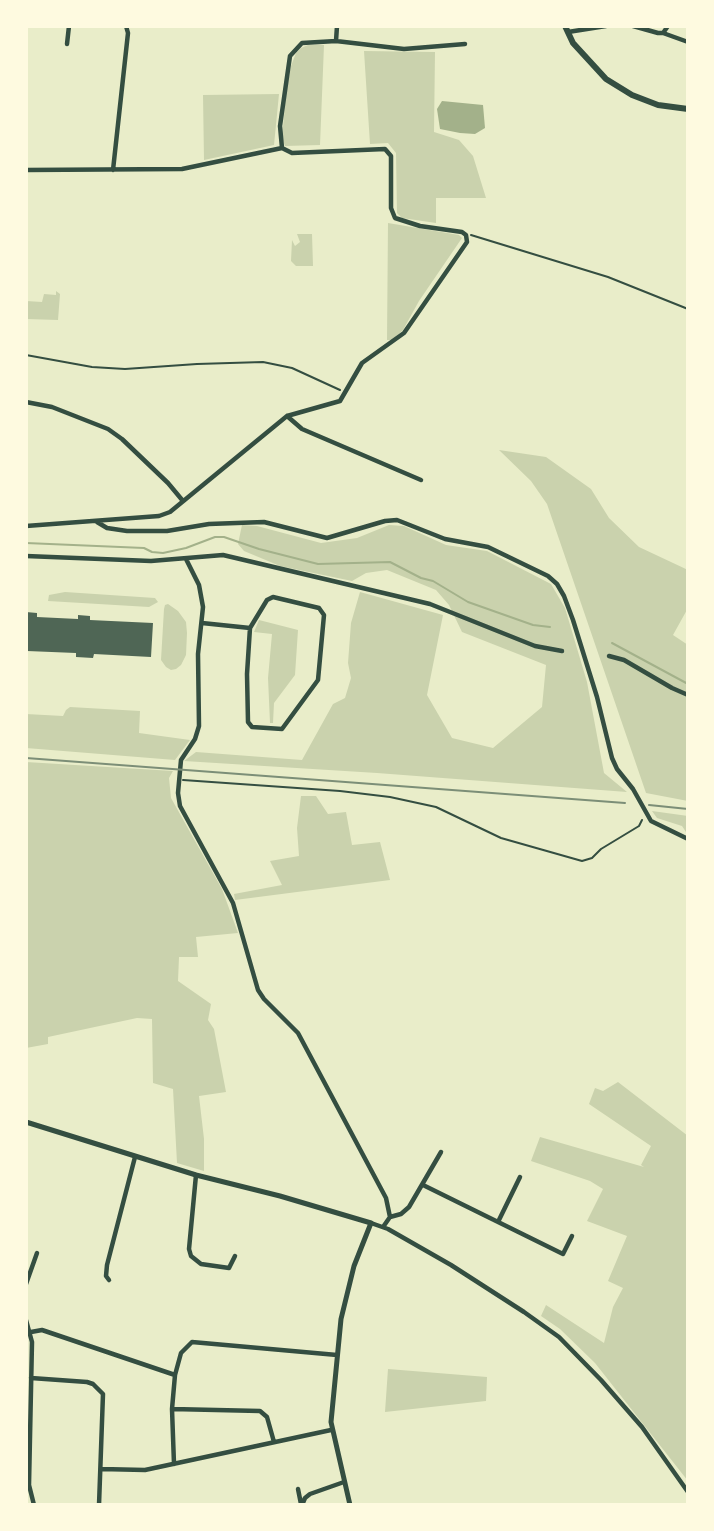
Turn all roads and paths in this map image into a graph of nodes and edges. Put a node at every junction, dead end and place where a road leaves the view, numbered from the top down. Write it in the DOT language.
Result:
graph roads {
  1 [pos="69,26"];
  2 [pos="126,26"];
  3 [pos="337,26"];
  4 [pos="606,26"];
  5 [pos="633,26"];
  6 [pos="668,26"];
  7 [pos="567,31"];
  8 [pos="663,33"];
  9 [pos="336,41"];
  10 [pos="688,41"];
  11 [pos="66,44"];
  12 [pos="466,44"];
  13 [pos="688,109"];
  14 [pos="282,148"];
  15 [pos="26,170"];
  16 [pos="113,170"];
  17 [pos="466,235"];
  18 [pos="688,309"];
  19 [pos="26,355"];
  20 [pos="347,394"];
  21 [pos="26,402"];
  22 [pos="287,416"];
  23 [pos="421,480"];
  24 [pos="183,501"];
  25 [pos="96,522"];
  26 [pos="26,526"];
  27 [pos="26,555"];
  28 [pos="186,559"];
  29 [pos="202,623"];
  30 [pos="250,628"];
  31 [pos="562,651"];
  32 [pos="609,656"];
  33 [pos="688,695"];
  34 [pos="178,780"];
  35 [pos="642,820"];
  36 [pos="688,838"];
  37 [pos="26,1122"];
  38 [pos="441,1152"];
  39 [pos="135,1157"];
  40 [pos="196,1175"];
  41 [pos="520,1177"];
  42 [pos="423,1185"];
  43 [pos="390,1217"];
  44 [pos="498,1222"];
  45 [pos="371,1223"];
  46 [pos="383,1227"];
  47 [pos="572,1236"];
  48 [pos="37,1253"];
  49 [pos="235,1256"];
  50 [pos="29,1270"];
  51 [pos="109,1280"];
  52 [pos="26,1284"];
  53 [pos="26,1320"];
  54 [pos="30,1332"];
  55 [pos="337,1354"];
  56 [pos="175,1375"];
  57 [pos="31,1378"];
  58 [pos="172,1409"];
  59 [pos="331,1430"];
  60 [pos="274,1442"];
  61 [pos="174,1464"];
  62 [pos="101,1469"];
  63 [pos="344,1482"];
  64 [pos="298,1489"];
  65 [pos="688,1492"];
  66 [pos="34,1505"];
  67 [pos="99,1505"];
  68 [pos="302,1505"];
  69 [pos="350,1505"];
  1 -- 11 [label="street"];
  2 -- 16 [label="street"];
  3 -- 9 [label="street"];
  4 -- 7 [label="street"];
  5 -- 8 [label="street"];
  6 -- 8 [label="street"];
  7 -- 13 [label="main road"];
  8 -- 10 [label="street"];
  9 -- 12 [label="street"];
  9 -- 14 [label="street"];
  14 -- 16 [label="street"];
  14 -- 17 [label="street"];
  15 -- 16 [label="street"];
  17 -- 18 [label="path"];
  17 -- 20 [label="street"];
  19 -- 20 [label="path"];
  20 -- 22 [label="street"];
  21 -- 24 [label="street"];
  22 -- 23 [label="street"];
  22 -- 24 [label="street"];
  24 -- 25 [label="street"];
  25 -- 26 [label="street"];
  25 -- 36 [label="street"];
  27 -- 28 [label="street"];
  28 -- 29 [label="street"];
  28 -- 31 [label="street"];
  29 -- 30 [label="street"];
  29 -- 34 [label="street"];
  30 -- 30 [label="street"];
  32 -- 33 [label="street"];
  34 -- 35 [label="path"];
  34 -- 43 [label="street"];
  37 -- 39 [label="street"];
  38 -- 42 [label="street"];
  39 -- 40 [label="street"];
  39 -- 51 [label="street"];
  40 -- 45 [label="street"];
  40 -- 49 [label="street"];
  41 -- 44 [label="street"];
  42 -- 43 [label="street"];
  42 -- 44 [label="street"];
  43 -- 46 [label="street"];
  44 -- 47 [label="street"];
  45 -- 46 [label="street"];
  45 -- 55 [label="street"];
  46 -- 65 [label="street"];
  48 -- 50 [label="street"];
  50 -- 52 [label="street"];
  53 -- 54 [label="street"];
  54 -- 56 [label="street"];
  54 -- 57 [label="street"];
  55 -- 56 [label="street"];
  55 -- 59 [label="street"];
  56 -- 58 [label="street"];
  57 -- 62 [label="street"];
  57 -- 66 [label="street"];
  58 -- 60 [label="street"];
  58 -- 61 [label="street"];
  59 -- 60 [label="street"];
  59 -- 63 [label="street"];
  60 -- 61 [label="street"];
  61 -- 62 [label="street"];
  62 -- 67 [label="street"];
  63 -- 68 [label="street"];
  63 -- 69 [label="street"];
  64 -- 68 [label="street"];
}
